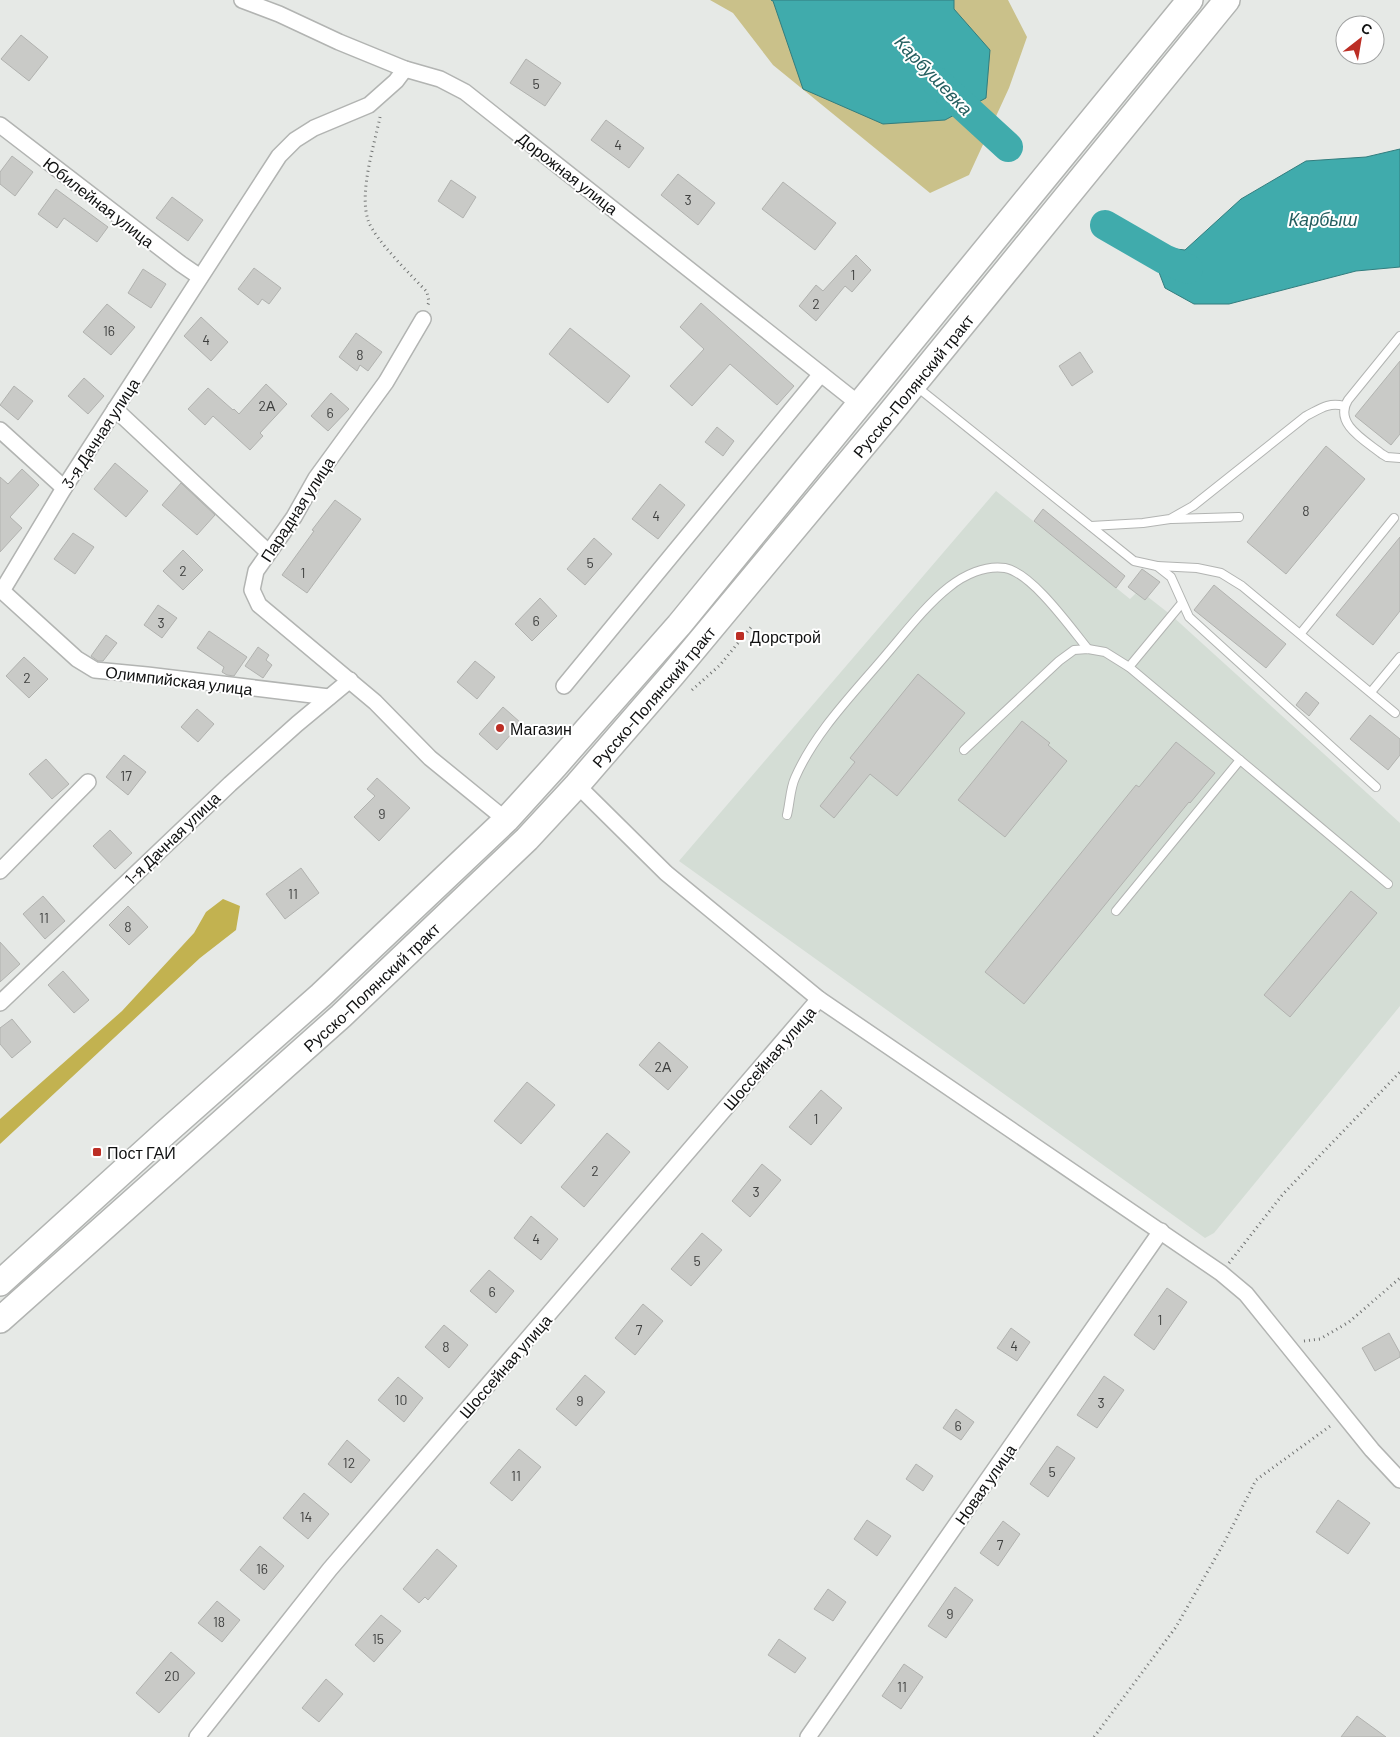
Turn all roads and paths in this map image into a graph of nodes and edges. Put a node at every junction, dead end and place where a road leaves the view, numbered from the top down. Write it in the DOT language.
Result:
graph roads {
  1 [pos="242,0"];
  2 [pos="1190,0"];
  3 [pos="1227,0"];
  4 [pos="405,69"];
  5 [pos="385,92"];
  6 [pos="0,125"];
  7 [pos="200,277"];
  8 [pos="423,319"];
  9 [pos="1400,336"];
  10 [pos="821,374"];
  11 [pos="913,384"];
  12 [pos="859,404"];
  13 [pos="1344,406"];
  14 [pos="115,409"];
  15 [pos="0,430"];
  16 [pos="1400,458"];
  17 [pos="64,488"];
  18 [pos="1240,517"];
  19 [pos="1394,518"];
  20 [pos="1170,519"];
  21 [pos="1091,526"];
  22 [pos="268,552"];
  23 [pos="1157,566"];
  24 [pos="1,590"];
  25 [pos="1182,603"];
  26 [pos="752,626"];
  27 [pos="1301,633"];
  28 [pos="1088,649"];
  29 [pos="1400,657"];
  30 [pos="1130,667"];
  31 [pos="350,680"];
  32 [pos="564,686"];
  33 [pos="692,690"];
  34 [pos="1371,692"];
  35 [pos="329,698"];
  36 [pos="1396,713"];
  37 [pos="964,750"];
  38 [pos="1240,760"];
  39 [pos="88,782"];
  40 [pos="577,785"];
  41 [pos="1376,787"];
  42 [pos="787,815"];
  43 [pos="506,820"];
  44 [pos="0,871"];
  45 [pos="1388,884"];
  46 [pos="1116,911"];
  47 [pos="819,999"];
  48 [pos="0,1003"];
  49 [pos="1400,1072"];
  50 [pos="1161,1231"];
  51 [pos="1221,1273"];
  52 [pos="1400,1278"];
  53 [pos="0,1284"];
  54 [pos="0,1320"];
  55 [pos="1285,1341"];
  56 [pos="1344,1416"];
  57 [pos="1400,1480"];
  58 [pos="197,1737"];
  59 [pos="808,1737"];
  60 [pos="1094,1737"];
  1 -- 4 [label="street, Дорожная улица"];
  2 -- 12 [label="main road, Русско-Полянский тракт"];
  3 -- 11 [label="main road, Русско-Полянский тракт"];
  4 -- 5 [label="street, 3-я Дачная улица"];
  4 -- 10 [label="street, Дорожная улица"];
  5 -- 7 [label="street, 3-я Дачная улица"];
  5 -- 8 [label="path"];
  6 -- 7 [label="street, Юбилейная улица"];
  7 -- 14 [label="street, 3-я Дачная улица"];
  8 -- 22 [label="street, Парадная улица"];
  9 -- 13 [label="lane"];
  10 -- 12 [label="street, Дорожная улица"];
  10 -- 32 [label="street"];
  11 -- 21 [label="lane"];
  11 -- 40 [label="main road, Русско-Полянский тракт"];
  12 -- 43 [label="main road, Русско-Полянский тракт"];
  13 -- 16 [label="lane"];
  13 -- 20 [label="lane"];
  14 -- 17 [label="street, 3-я Дачная улица"];
  14 -- 22 [label="street"];
  15 -- 17 [label="street"];
  17 -- 24 [label="street, 3-я Дачная улица"];
  18 -- 20 [label="lane"];
  19 -- 27 [label="lane"];
  20 -- 21 [label="lane"];
  21 -- 23 [label="lane"];
  22 -- 31 [label="street, Парадная улица"];
  23 -- 25 [label="lane"];
  23 -- 27 [label="lane"];
  24 -- 35 [label="street, Олимпийская улица"];
  25 -- 30 [label="lane"];
  25 -- 41 [label="lane"];
  26 -- 33 [label="path"];
  27 -- 34 [label="lane"];
  28 -- 30 [label="lane"];
  28 -- 37 [label="lane"];
  28 -- 42 [label="lane"];
  29 -- 34 [label="lane"];
  30 -- 38 [label="lane"];
  31 -- 35 [label="street, 1-я Дачная улица"];
  31 -- 43 [label="street, Парадная улица"];
  34 -- 36 [label="lane"];
  35 -- 48 [label="street, 1-я Дачная улица"];
  38 -- 45 [label="lane"];
  38 -- 46 [label="lane"];
  39 -- 44 [label="street"];
  40 -- 47 [label="street"];
  40 -- 54 [label="main road, Русско-Полянский тракт"];
  43 -- 53 [label="main road, Русско-Полянский тракт"];
  47 -- 50 [label="street"];
  47 -- 58 [label="street, Шоссейная улица"];
  49 -- 51 [label="path"];
  50 -- 51 [label="street"];
  50 -- 59 [label="street, Новая улица"];
  51 -- 55 [label="street"];
  52 -- 55 [label="path"];
  55 -- 56 [label="street"];
  56 -- 57 [label="street"];
  56 -- 60 [label="path"];
}
